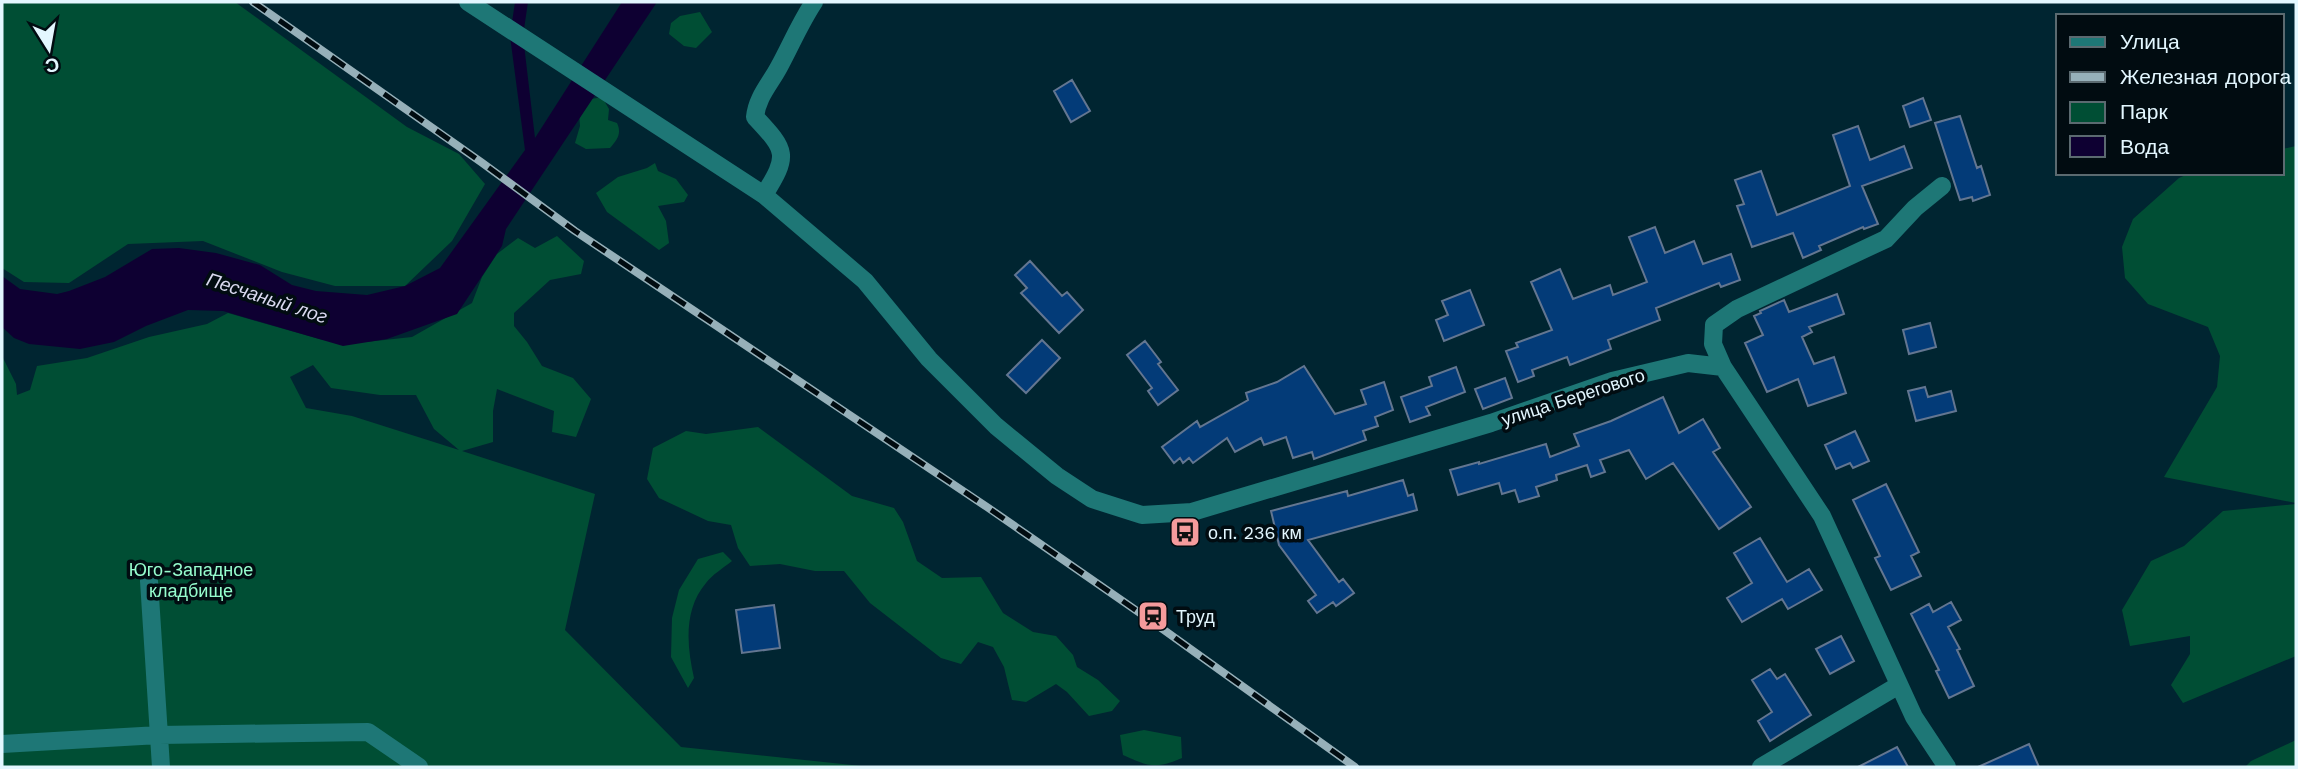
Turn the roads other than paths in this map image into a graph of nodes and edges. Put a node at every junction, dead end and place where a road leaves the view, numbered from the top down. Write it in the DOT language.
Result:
graph roads {
  1 [pos="468,2"];
  2 [pos="814,2"];
  3 [pos="1942,186"];
  4 [pos="764,195"];
  5 [pos="1723,367"];
  6 [pos="149,580"];
  7 [pos="1899,685"];
  8 [pos="159,734"];
  9 [pos="2,744"];
  10 [pos="160,767"];
  11 [pos="419,767"];
  12 [pos="1761,767"];
  13 [pos="1947,767"];
  1 -- 4 [label="street"];
  2 -- 4 [label="street"];
  3 -- 5 [label="street"];
  4 -- 5 [label="street, улица Берегового"];
  5 -- 7 [label="street"];
  6 -- 8 [label="street"];
  7 -- 12 [label="street"];
  7 -- 13 [label="street"];
  8 -- 9 [label="street"];
  8 -- 10 [label="street"];
  8 -- 11 [label="street"];
}
